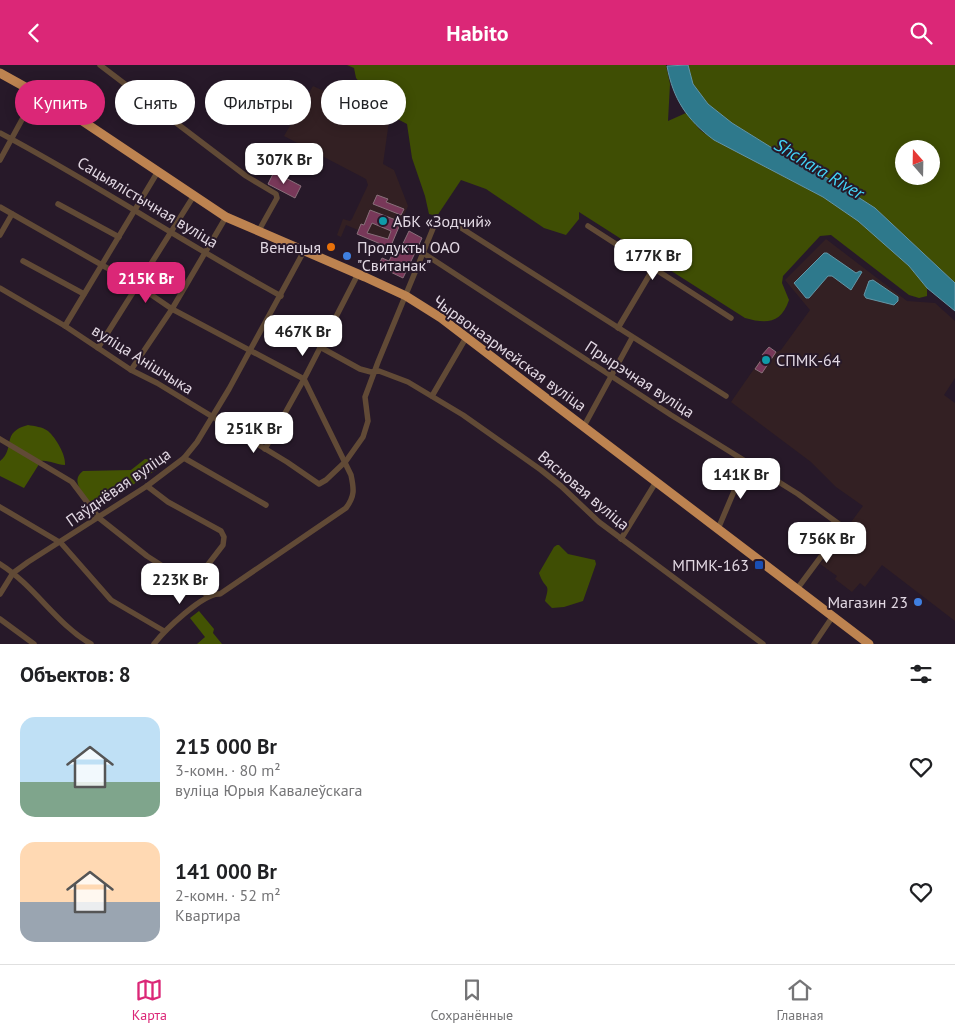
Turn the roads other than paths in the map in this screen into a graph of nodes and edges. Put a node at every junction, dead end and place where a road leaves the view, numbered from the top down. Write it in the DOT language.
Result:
graph roads {
  1 [pos="100,65"];
  2 [pos="0,73"];
  3 [pos="15,81"];
  4 [pos="19,125"];
  5 [pos="86,125"];
  6 [pos="0,133"];
  7 [pos="12,139"];
  8 [pos="0,160"];
  9 [pos="157,173"];
  10 [pos="193,197"];
  11 [pos="58,204"];
  12 [pos="0,207"];
  13 [pos="135,209"];
  14 [pos="12,214"];
  15 [pos="226,217"];
  16 [pos="588,226"];
  17 [pos="170,231"];
  18 [pos="258,232"];
  19 [pos="0,235"];
  20 [pos="119,237"];
  21 [pos="304,251"];
  22 [pos="206,252"];
  23 [pos="423,253"];
  24 [pos="23,261"];
  25 [pos="101,265"];
  26 [pos="653,269"];
  27 [pos="358,274"];
  28 [pos="137,285"];
  29 [pos="0,288"];
  30 [pos="84,295"];
  31 [pos="281,296"];
  32 [pos="406,296"];
  33 [pos="172,309"];
  34 [pos="731,318"];
  35 [pos="66,326"];
  36 [pos="618,328"];
  37 [pos="467,336"];
  38 [pos="632,338"];
  39 [pos="320,347"];
  40 [pos="98,348"];
  41 [pos="251,351"];
  42 [pos="131,371"];
  43 [pos="377,371"];
  44 [pos="612,377"];
  45 [pos="304,379"];
  46 [pos="726,395"];
  47 [pos="432,396"];
  48 [pos="213,418"];
  49 [pos="584,426"];
  50 [pos="0,439"];
  51 [pos="265,449"];
  52 [pos="184,458"];
  53 [pos="346,461"];
  54 [pos="746,463"];
  55 [pos="656,482"];
  56 [pos="147,486"];
  57 [pos="266,505"];
  58 [pos="0,507"];
  59 [pos="99,518"];
  60 [pos="718,529"];
  61 [pos="621,539"];
  62 [pos="61,543"];
  63 [pos="0,565"];
  64 [pos="14,573"];
  65 [pos="193,584"];
  66 [pos="797,589"];
  67 [pos="0,594"];
  68 [pos="209,595"];
  69 [pos="832,616"];
  70 [pos="0,619"];
  71 [pos="164,631"];
  72 [pos="34,644"];
  73 [pos="91,644"];
  74 [pos="154,644"];
  75 [pos="763,644"];
  76 [pos="814,644"];
  77 [pos="869,644"];
  1 -- 18 [label="street"];
  2 -- 3 [label="highway, Чырвонаармейская вуліца"];
  4 -- 7 [label="street"];
  5 -- 9 [label="highway, Чырвонаармейская вуліца"];
  6 -- 7 [label="street, Сацыялістычная вуліца"];
  7 -- 8 [label="street"];
  7 -- 13 [label="street, Сацыялістычная вуліца"];
  9 -- 10 [label="highway, Чырвонаармейская вуліца"];
  9 -- 13 [label="street"];
  10 -- 15 [label="highway, Чырвонаармейская вуліца"];
  10 -- 17 [label="street"];
  11 -- 20 [label="street"];
  12 -- 14 [label="street"];
  13 -- 17 [label="street, Сацыялістычная вуліца"];
  13 -- 20 [label="street"];
  14 -- 19 [label="street"];
  14 -- 25 [label="street"];
  15 -- 18 [label="highway, Чырвонаармейская вуліца"];
  15 -- 22 [label="street"];
  16 -- 26 [label="street"];
  17 -- 22 [label="street, Сацыялістычная вуліца"];
  17 -- 28 [label="street"];
  18 -- 21 [label="highway, Чырвонаармейская вуліца"];
  20 -- 25 [label="street"];
  21 -- 27 [label="highway, Чырвонаармейская вуліца"];
  21 -- 31 [label="street, Паўднёвая вуліца"];
  22 -- 31 [label="street, Сацыялістычная вуліца"];
  22 -- 33 [label="street"];
  23 -- 32 [label="street, вуліца Анішчыка"];
  23 -- 36 [label="street, вуліца Анішчыка"];
  23 -- 44 [label="street, Прырэчная вуліца"];
  24 -- 30 [label="street"];
  25 -- 28 [label="street"];
  25 -- 30 [label="street"];
  26 -- 34 [label="street"];
  26 -- 36 [label="street"];
  27 -- 32 [label="highway, Чырвонаармейская вуліца"];
  27 -- 39 [label="street"];
  28 -- 33 [label="street"];
  28 -- 40 [label="street"];
  29 -- 35 [label="street, вуліца Анішчыка"];
  30 -- 35 [label="street"];
  31 -- 41 [label="street, Паўднёвая вуліца"];
  32 -- 37 [label="highway, Чырвонаармейская вуліца"];
  32 -- 43 [label="street, вуліца Анішчыка"];
  33 -- 41 [label="street"];
  33 -- 42 [label="street"];
  35 -- 40 [label="street, вуліца Анішчыка"];
  36 -- 38 [label="street"];
  37 -- 47 [label="street"];
  37 -- 49 [label="highway, Чырвонаармейская вуліца"];
  38 -- 44 [label="street"];
  38 -- 46 [label="street"];
  39 -- 43 [label="street, Вясновая вуліца"];
  39 -- 45 [label="street"];
  40 -- 42 [label="street, вуліца Анішчыка"];
  41 -- 45 [label="street"];
  41 -- 48 [label="street, Паўднёвая вуліца"];
  42 -- 48 [label="street, вуліца Анішчыка"];
  43 -- 47 [label="street, Вясновая вуліца"];
  43 -- 53 [label="street, вуліца Анішчыка"];
  44 -- 49 [label="street"];
  44 -- 54 [label="street, Прырэчная вуліца"];
  45 -- 51 [label="street"];
  45 -- 53 [label="street"];
  47 -- 61 [label="street, Вясновая вуліца"];
  48 -- 51 [label="street, вуліца Анішчыка"];
  48 -- 52 [label="street, Паўднёвая вуліца"];
  49 -- 55 [label="highway, Чырвонаармейская вуліца"];
  50 -- 59 [label="street"];
  51 -- 53 [label="street, вуліца Анішчыка"];
  52 -- 56 [label="street, Паўднёвая вуліца"];
  52 -- 57 [label="street"];
  53 -- 68 [label="street"];
  54 -- 60 [label="street"];
  54 -- 66 [label="street, Прырэчная вуліца"];
  55 -- 60 [label="highway, Чырвонаармейская вуліца"];
  55 -- 61 [label="street"];
  56 -- 59 [label="street, Паўднёвая вуліца"];
  56 -- 65 [label="street"];
  58 -- 62 [label="street"];
  59 -- 62 [label="street, Паўднёвая вуліца"];
  59 -- 65 [label="street"];
  60 -- 66 [label="highway, Чырвонаармейская вуліца"];
  61 -- 75 [label="street, Вясновая вуліца"];
  62 -- 64 [label="street, Паўднёвая вуліца"];
  62 -- 71 [label="street"];
  63 -- 64 [label="street"];
  64 -- 67 [label="street, Паўднёвая вуліца"];
  64 -- 73 [label="street"];
  65 -- 68 [label="street"];
  66 -- 69 [label="highway, Чырвонаармейская вуліца"];
  68 -- 71 [label="street"];
  69 -- 76 [label="street"];
  69 -- 77 [label="highway, Чырвонаармейская вуліца"];
  70 -- 72 [label="street"];
  71 -- 74 [label="street"];
}
